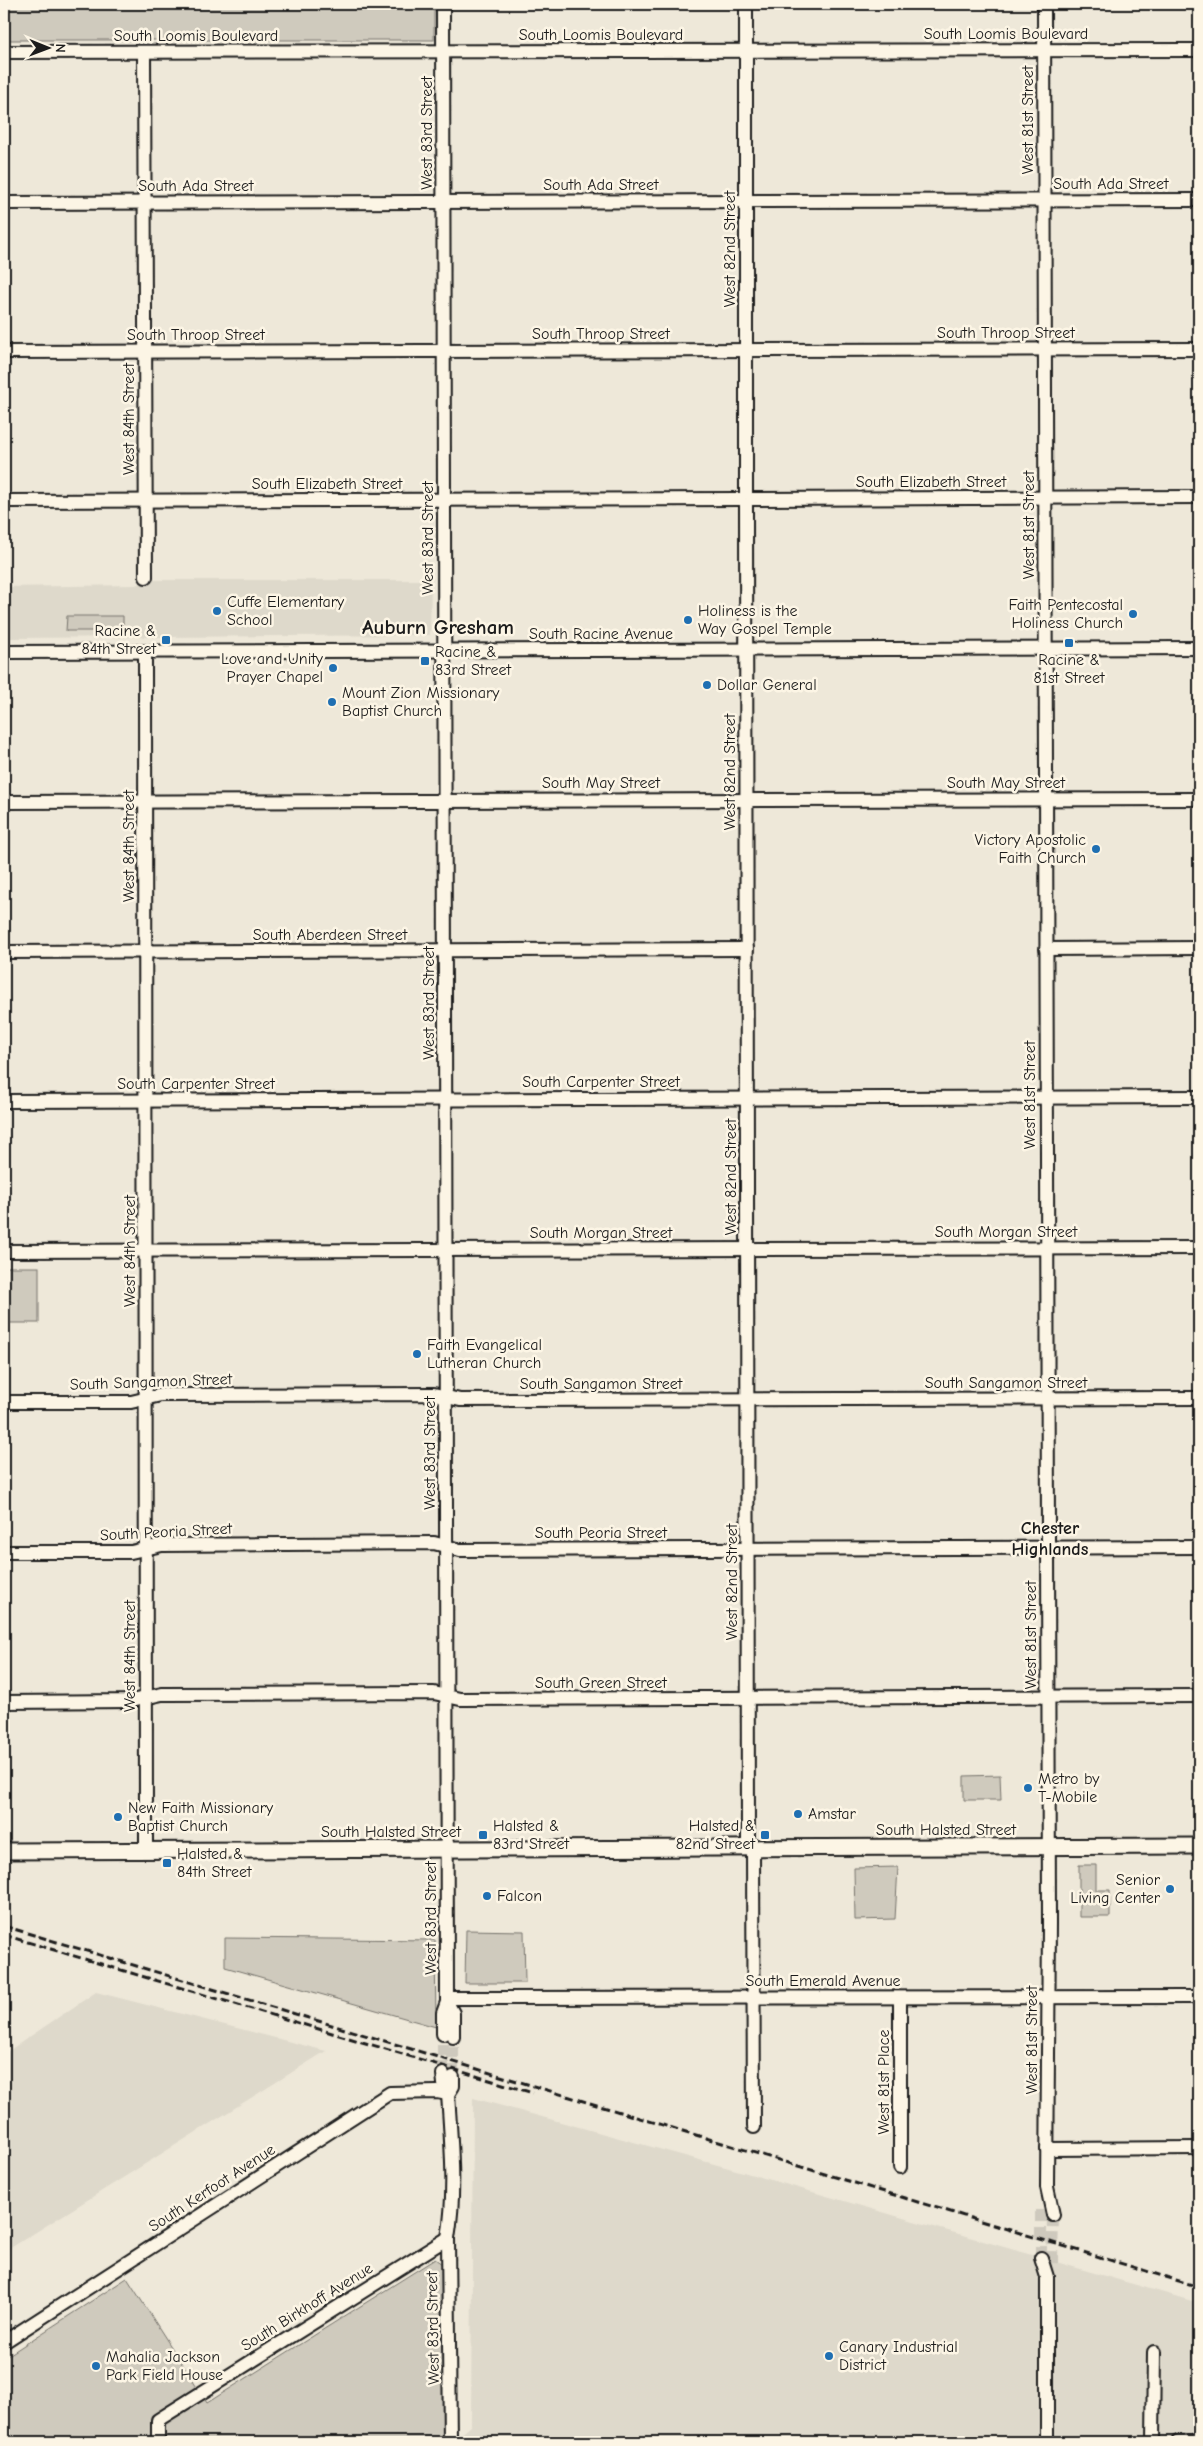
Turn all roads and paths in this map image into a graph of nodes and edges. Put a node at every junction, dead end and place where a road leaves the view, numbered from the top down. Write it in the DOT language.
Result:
graph roads {
  1 [pos="443,4"];
  2 [pos="746,4"];
  3 [pos="1044,4"];
  4 [pos="1044,50"];
  5 [pos="1199,50"];
  6 [pos="443,51"];
  7 [pos="746,51"];
  8 [pos="4,52"];
  9 [pos="144,52"];
  10 [pos="746,200"];
  11 [pos="1045,200"];
  12 [pos="1199,200"];
  13 [pos="443,201"];
  14 [pos="4,202"];
  15 [pos="145,202"];
  16 [pos="1045,349"];
  17 [pos="1199,349"];
  18 [pos="746,350"];
  19 [pos="444,351"];
  20 [pos="4,352"];
  21 [pos="145,352"];
  22 [pos="1199,497"];
  23 [pos="1045,498"];
  24 [pos="746,499"];
  25 [pos="444,500"];
  26 [pos="4,501"];
  27 [pos="146,501"];
  28 [pos="146,577"];
  29 [pos="1199,648"];
  30 [pos="1045,649"];
  31 [pos="746,650"];
  32 [pos="444,651"];
  33 [pos="4,652"];
  34 [pos="145,652"];
  35 [pos="1199,798"];
  36 [pos="747,799"];
  37 [pos="146,800"];
  38 [pos="1046,800"];
  39 [pos="445,801"];
  40 [pos="4,802"];
  41 [pos="1199,948"];
  42 [pos="747,949"];
  43 [pos="1046,949"];
  44 [pos="445,951"];
  45 [pos="4,952"];
  46 [pos="146,952"];
  47 [pos="1199,1096"];
  48 [pos="1046,1097"];
  49 [pos="747,1098"];
  50 [pos="445,1099"];
  51 [pos="146,1100"];
  52 [pos="4,1101"];
  53 [pos="1047,1248"];
  54 [pos="1199,1248"];
  55 [pos="446,1249"];
  56 [pos="747,1249"];
  57 [pos="146,1250"];
  58 [pos="4,1251"];
  59 [pos="446,1397"];
  60 [pos="1199,1398"];
  61 [pos="146,1399"];
  62 [pos="1047,1399"];
  63 [pos="748,1400"];
  64 [pos="4,1402"];
  65 [pos="446,1546"];
  66 [pos="1199,1547"];
  67 [pos="1047,1548"];
  68 [pos="146,1549"];
  69 [pos="748,1549"];
  70 [pos="4,1552"];
  71 [pos="447,1696"];
  72 [pos="1199,1696"];
  73 [pos="146,1697"];
  74 [pos="1048,1697"];
  75 [pos="748,1698"];
  76 [pos="4,1702"];
  77 [pos="1199,1846"];
  78 [pos="1048,1847"];
  79 [pos="751,1849"];
  80 [pos="447,1850"];
  81 [pos="4,1851"];
  82 [pos="146,1851"];
  83 [pos="1048,1997"];
  84 [pos="1199,1997"];
  85 [pos="754,1998"];
  86 [pos="900,1998"];
  87 [pos="447,2000"];
  88 [pos="448,2035"];
  89 [pos="448,2076"];
  90 [pos="448,2094"];
  91 [pos="754,2127"];
  92 [pos="1199,2148"];
  93 [pos="1047,2149"];
  94 [pos="900,2167"];
  95 [pos="1047,2213"];
  96 [pos="448,2238"];
  97 [pos="1047,2260"];
  98 [pos="4,2342"];
  99 [pos="1154,2352"];
  100 [pos="158,2442"];
  101 [pos="450,2442"];
  102 [pos="1047,2442"];
  103 [pos="1153,2442"];
  104 [pos="1178,2442"];
  105 [pos="1199,2442"];
  1 -- 6 [label="street, West 83rd Street"];
  2 -- 7 [label="street, West 82nd Street"];
  3 -- 4 [label="street, West 81st Street"];
  4 -- 5 [label="street, South Loomis Boulevard"];
  4 -- 7 [label="street, South Loomis Boulevard"];
  4 -- 11 [label="street, West 81st Street"];
  6 -- 7 [label="street, South Loomis Boulevard"];
  6 -- 9 [label="street, South Loomis Boulevard"];
  6 -- 13 [label="street, West 83rd Street"];
  7 -- 10 [label="street, West 82nd Street"];
  8 -- 9 [label="street, South Loomis Boulevard"];
  9 -- 15 [label="street, West 84th Street"];
  10 -- 11 [label="street, South Ada Street"];
  10 -- 13 [label="street, South Ada Street"];
  10 -- 18 [label="street, West 82nd Street"];
  11 -- 12 [label="street, South Ada Street"];
  11 -- 16 [label="street, West 81st Street"];
  13 -- 15 [label="street, South Ada Street"];
  13 -- 19 [label="street, West 83rd Street"];
  14 -- 15 [label="street, South Ada Street"];
  15 -- 21 [label="street, West 84th Street"];
  16 -- 17 [label="street, South Throop Street"];
  16 -- 18 [label="street, South Throop Street"];
  16 -- 23 [label="street, West 81st Street"];
  18 -- 19 [label="street, South Throop Street"];
  18 -- 24 [label="street, West 82nd Street"];
  19 -- 21 [label="street, South Throop Street"];
  19 -- 25 [label="street, West 83rd Street"];
  20 -- 21 [label="street, South Throop Street"];
  21 -- 27 [label="street, West 84th Street"];
  22 -- 23 [label="street, South Elizabeth Street"];
  23 -- 24 [label="street, South Elizabeth Street"];
  23 -- 30 [label="street, West 81st Street"];
  24 -- 25 [label="street, South Elizabeth Street"];
  24 -- 31 [label="street, West 82nd Street"];
  25 -- 27 [label="street, South Elizabeth Street"];
  25 -- 32 [label="street, West 83rd Street"];
  26 -- 27 [label="street, South Elizabeth Street"];
  27 -- 28 [label="street, West 84th Street"];
  29 -- 30 [label="street, South Racine Avenue"];
  30 -- 31 [label="street, South Racine Avenue"];
  30 -- 38 [label="street, West 81st Street"];
  31 -- 32 [label="street, South Racine Avenue"];
  31 -- 36 [label="street, West 82nd Street"];
  32 -- 34 [label="street, South Racine Avenue"];
  32 -- 39 [label="street, West 83rd Street"];
  33 -- 34 [label="street, South Racine Avenue"];
  34 -- 37 [label="street, West 84th Street"];
  35 -- 38 [label="street, South May Street"];
  36 -- 38 [label="street, South May Street"];
  36 -- 39 [label="street, South May Street"];
  36 -- 42 [label="street, West 82nd Street"];
  37 -- 39 [label="street, South May Street"];
  37 -- 40 [label="street, South May Street"];
  37 -- 46 [label="street, West 84th Street"];
  38 -- 43 [label="street, West 81st Street"];
  39 -- 44 [label="street, West 83rd Street"];
  41 -- 43 [label="street"];
  42 -- 44 [label="street, South Aberdeen Street"];
  42 -- 49 [label="street, West 82nd Street"];
  43 -- 48 [label="street, West 81st Street"];
  44 -- 46 [label="street, South Aberdeen Street"];
  44 -- 50 [label="street, West 83rd Street"];
  45 -- 46 [label="street, South Aberdeen Street"];
  46 -- 51 [label="street, West 84th Street"];
  47 -- 48 [label="street, South Carpenter Street"];
  48 -- 49 [label="street, South Carpenter Street"];
  48 -- 53 [label="street, West 81st Street"];
  49 -- 50 [label="street, South Carpenter Street"];
  49 -- 56 [label="street, West 82nd Street"];
  50 -- 51 [label="street, South Carpenter Street"];
  50 -- 55 [label="street, West 83rd Street"];
  51 -- 52 [label="street, South Carpenter Street"];
  51 -- 57 [label="street, West 84th Street"];
  53 -- 54 [label="street, South Morgan Street"];
  53 -- 56 [label="street, South Morgan Street"];
  53 -- 62 [label="street, West 81st Street"];
  55 -- 56 [label="street, South Morgan Street"];
  55 -- 57 [label="street, South Morgan Street"];
  55 -- 59 [label="street, West 83rd Street"];
  56 -- 63 [label="street, West 82nd Street"];
  57 -- 58 [label="street, South Morgan Street"];
  57 -- 61 [label="street, West 84th Street"];
  59 -- 61 [label="street, South Sangamon Street"];
  59 -- 63 [label="street, South Sangamon Street"];
  59 -- 65 [label="street, West 83rd Street"];
  60 -- 62 [label="street, South Sangamon Street"];
  61 -- 64 [label="street, South Sangamon Street"];
  61 -- 68 [label="street, West 84th Street"];
  62 -- 63 [label="street, South Sangamon Street"];
  62 -- 67 [label="street, West 81st Street"];
  63 -- 69 [label="street, West 82nd Street"];
  65 -- 68 [label="street, South Peoria Street"];
  65 -- 69 [label="street, South Peoria Street"];
  65 -- 71 [label="street, West 83rd Street"];
  66 -- 67 [label="street, South Peoria Street"];
  67 -- 69 [label="street, South Peoria Street"];
  67 -- 74 [label="street, West 81st Street"];
  68 -- 70 [label="street, South Peoria Street"];
  68 -- 73 [label="street, West 84th Street"];
  69 -- 75 [label="street, West 82nd Street"];
  71 -- 73 [label="street, South Green Street"];
  71 -- 75 [label="street, South Green Street"];
  71 -- 80 [label="street, West 83rd Street"];
  72 -- 74 [label="street, South Green Street"];
  73 -- 76 [label="street, South Green Street"];
  73 -- 82 [label="street, West 84th Street"];
  74 -- 75 [label="street, South Green Street"];
  74 -- 78 [label="street, West 81st Street"];
  75 -- 79 [label="street, West 82nd Street"];
  77 -- 78 [label="main road, South Halsted Street"];
  78 -- 79 [label="main road, South Halsted Street"];
  78 -- 83 [label="street, West 81st Street"];
  79 -- 80 [label="main road, South Halsted Street"];
  79 -- 85 [label="street, West 82nd Street"];
  80 -- 82 [label="main road, South Halsted Street"];
  80 -- 87 [label="street, West 83rd Street"];
  81 -- 82 [label="main road, South Halsted Street"];
  83 -- 84 [label="street, South Emerald Avenue"];
  83 -- 86 [label="street, South Emerald Avenue"];
  83 -- 93 [label="street, West 81st Street"];
  85 -- 86 [label="street, South Emerald Avenue"];
  85 -- 87 [label="street, South Emerald Avenue"];
  85 -- 91 [label="street, West 82nd Street"];
  86 -- 94 [label="street, West 81st Place"];
  87 -- 88 [label="street, West 83rd Street"];
  89 -- 90 [label="street, West 83rd Street"];
  90 -- 96 [label="street, West 83rd Street"];
  90 -- 98 [label="street, South Kerfoot Avenue"];
  92 -- 93 [label="street"];
  93 -- 95 [label="street, West 81st Street"];
  96 -- 100 [label="street, South Birkhoff Avenue"];
  96 -- 101 [label="street, West 83rd Street"];
  97 -- 102 [label="street"];
  99 -- 103 [label="street"];
  104 -- 105 [label="street"];
}
